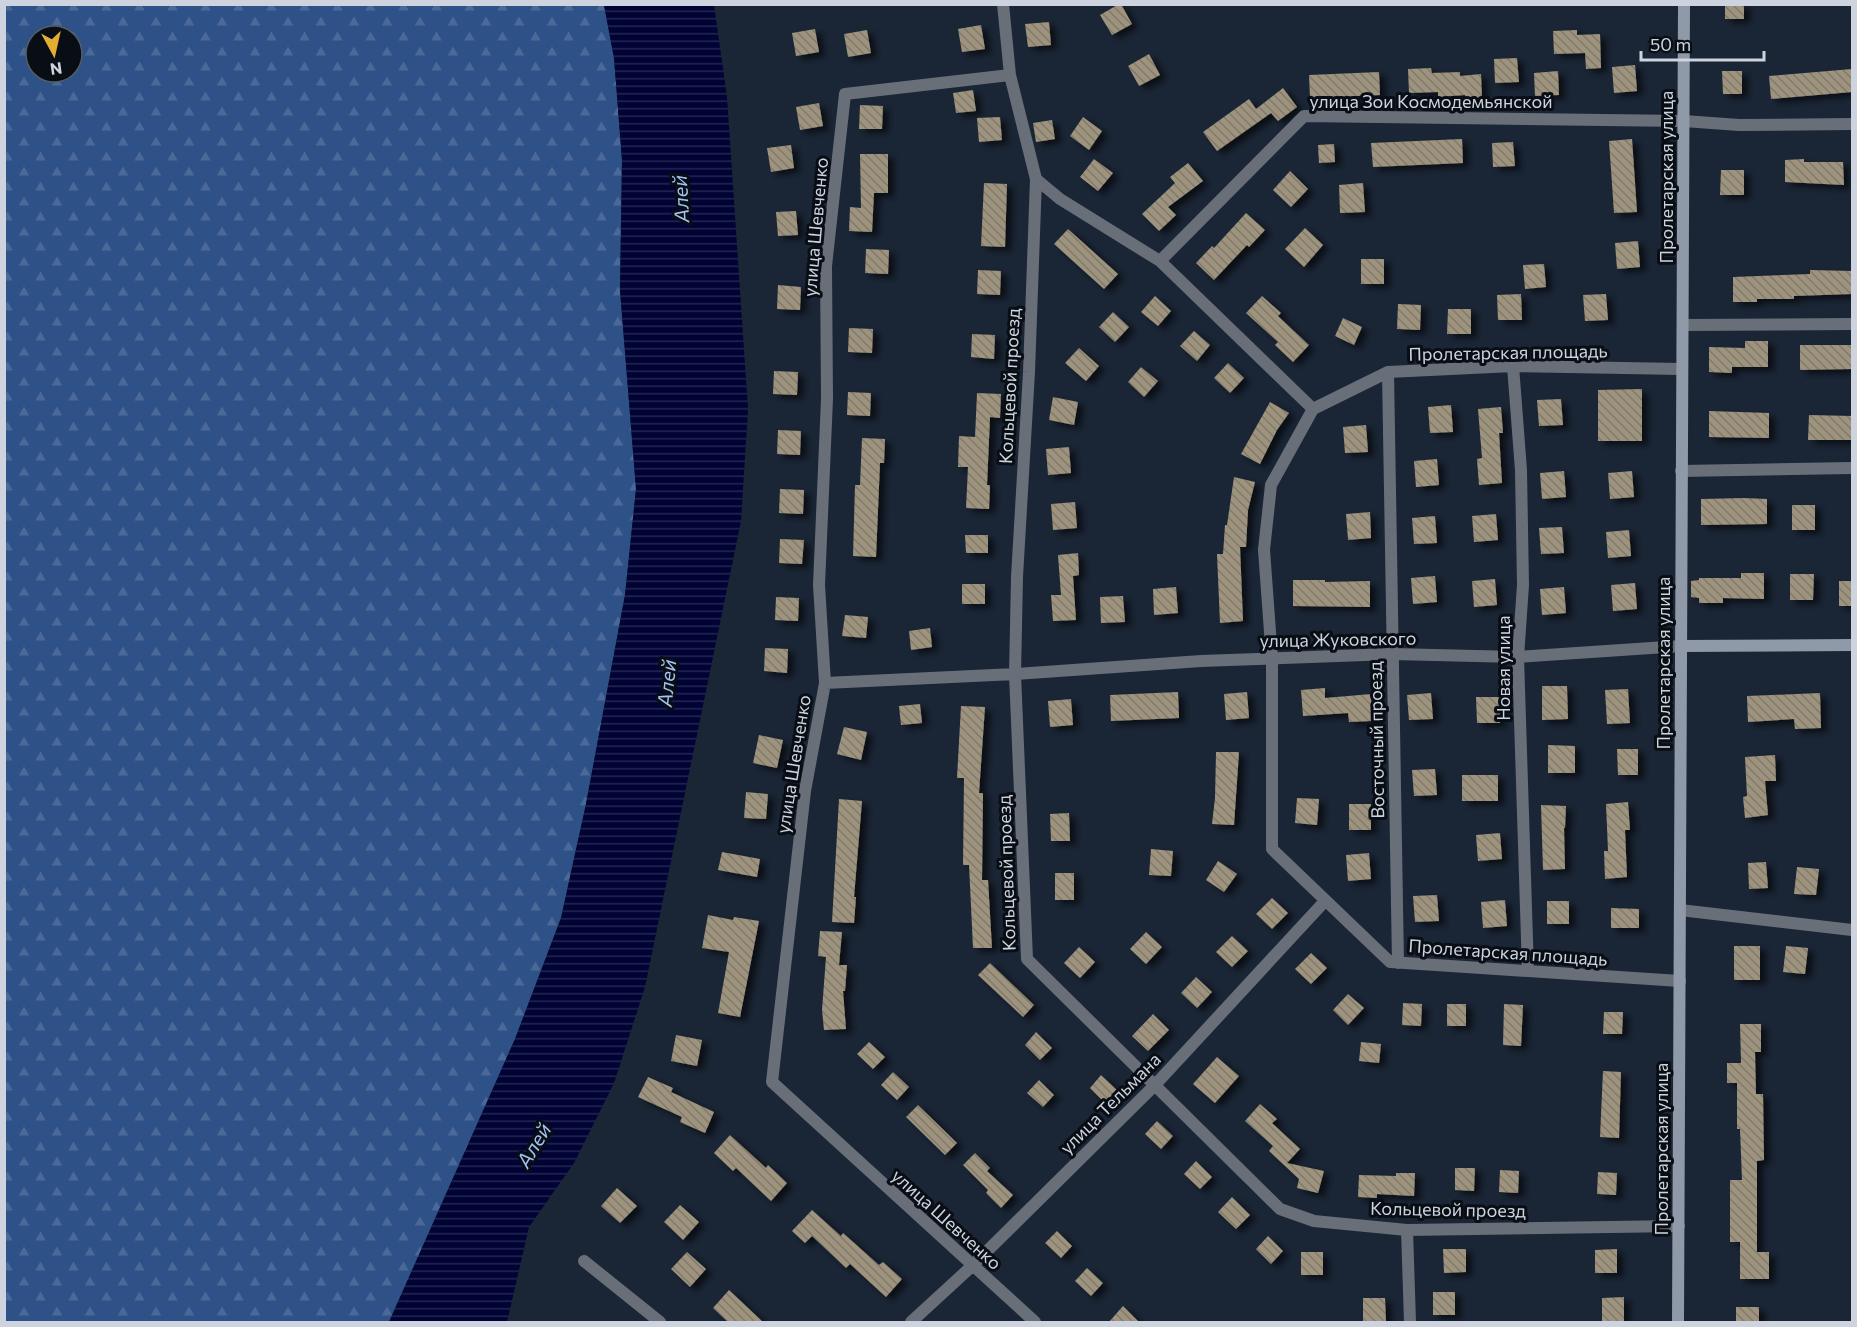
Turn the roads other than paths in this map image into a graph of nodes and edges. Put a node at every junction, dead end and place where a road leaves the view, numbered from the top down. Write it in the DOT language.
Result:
graph roads {
  1 [pos="1003,4"];
  2 [pos="1684,4"];
  3 [pos="1010,75"];
  4 [pos="1684,121"];
  5 [pos="1852,124"];
  6 [pos="1036,179"];
  7 [pos="1161,261"];
  8 [pos="1852,324"];
  9 [pos="1683,325"];
  10 [pos="1514,366"];
  11 [pos="1681,369"];
  12 [pos="1388,372"];
  13 [pos="1313,409"];
  14 [pos="1852,468"];
  15 [pos="1681,471"];
  16 [pos="1852,645"];
  17 [pos="1682,646"];
  18 [pos="1392,654"];
  19 [pos="1518,657"];
  20 [pos="1272,658"];
  21 [pos="1015,674"];
  22 [pos="825,683"];
  23 [pos="1326,901"];
  24 [pos="1680,910"];
  25 [pos="1852,930"];
  26 [pos="1398,963"];
  27 [pos="1528,971"];
  28 [pos="1680,981"];
  29 [pos="1155,1085"];
  30 [pos="1679,1226"];
  31 [pos="1407,1230"];
  32 [pos="584,1262"];
  33 [pos="972,1266"];
  34 [pos="660,1323"];
  35 [pos="911,1323"];
  36 [pos="1035,1323"];
  37 [pos="1410,1323"];
  38 [pos="1678,1323"];
  1 -- 3 [label="street, Кольцевой проезд"];
  2 -- 4 [label="street, Пролетарская улица"];
  3 -- 6 [label="street, Кольцевой проезд"];
  3 -- 22 [label="street, улица Шевченко"];
  4 -- 5 [label="street, улица Зои Космодемьянской"];
  4 -- 7 [label="street, улица Зои Космодемьянской"];
  4 -- 9 [label="street, Пролетарская улица"];
  6 -- 7 [label="street"];
  6 -- 21 [label="street, Кольцевой проезд"];
  7 -- 13 [label="street"];
  8 -- 9 [label="street"];
  9 -- 11 [label="street, Пролетарская улица"];
  10 -- 11 [label="street, Пролетарская площадь"];
  10 -- 12 [label="street, Пролетарская площадь"];
  10 -- 19 [label="street, Новая улица"];
  11 -- 15 [label="street, Пролетарская улица"];
  12 -- 13 [label="street, Пролетарская площадь"];
  12 -- 18 [label="street, Восточный проезд"];
  13 -- 20 [label="street, Пролетарская площадь"];
  14 -- 15 [label="street"];
  15 -- 17 [label="street, Пролетарская улица"];
  16 -- 17 [label="street, улица Жуковского"];
  17 -- 19 [label="street, улица Жуковского"];
  17 -- 24 [label="street, Пролетарская улица"];
  18 -- 19 [label="street, улица Жуковского"];
  18 -- 20 [label="street, улица Жуковского"];
  18 -- 26 [label="street, Восточный проезд"];
  19 -- 27 [label="street, Новая улица"];
  20 -- 21 [label="street, улица Жуковского"];
  20 -- 23 [label="street, Пролетарская площадь"];
  21 -- 22 [label="street, улица Жуковского"];
  21 -- 29 [label="street, Кольцевой проезд"];
  22 -- 33 [label="street, улица Шевченко"];
  23 -- 26 [label="street, Пролетарская площадь"];
  23 -- 29 [label="street, улица Тельмана"];
  24 -- 25 [label="street"];
  24 -- 28 [label="street, Пролетарская улица"];
  26 -- 27 [label="street, Пролетарская площадь"];
  27 -- 28 [label="street, Пролетарская площадь"];
  28 -- 30 [label="street, Пролетарская улица"];
  29 -- 31 [label="street, Кольцевой проезд"];
  29 -- 33 [label="street, улица Тельмана"];
  30 -- 31 [label="street, Кольцевой проезд"];
  30 -- 38 [label="street, Пролетарская улица"];
  31 -- 37 [label="street"];
  32 -- 34 [label="street"];
  33 -- 35 [label="street, улица Тельмана"];
  33 -- 36 [label="street, улица Шевченко"];
}
